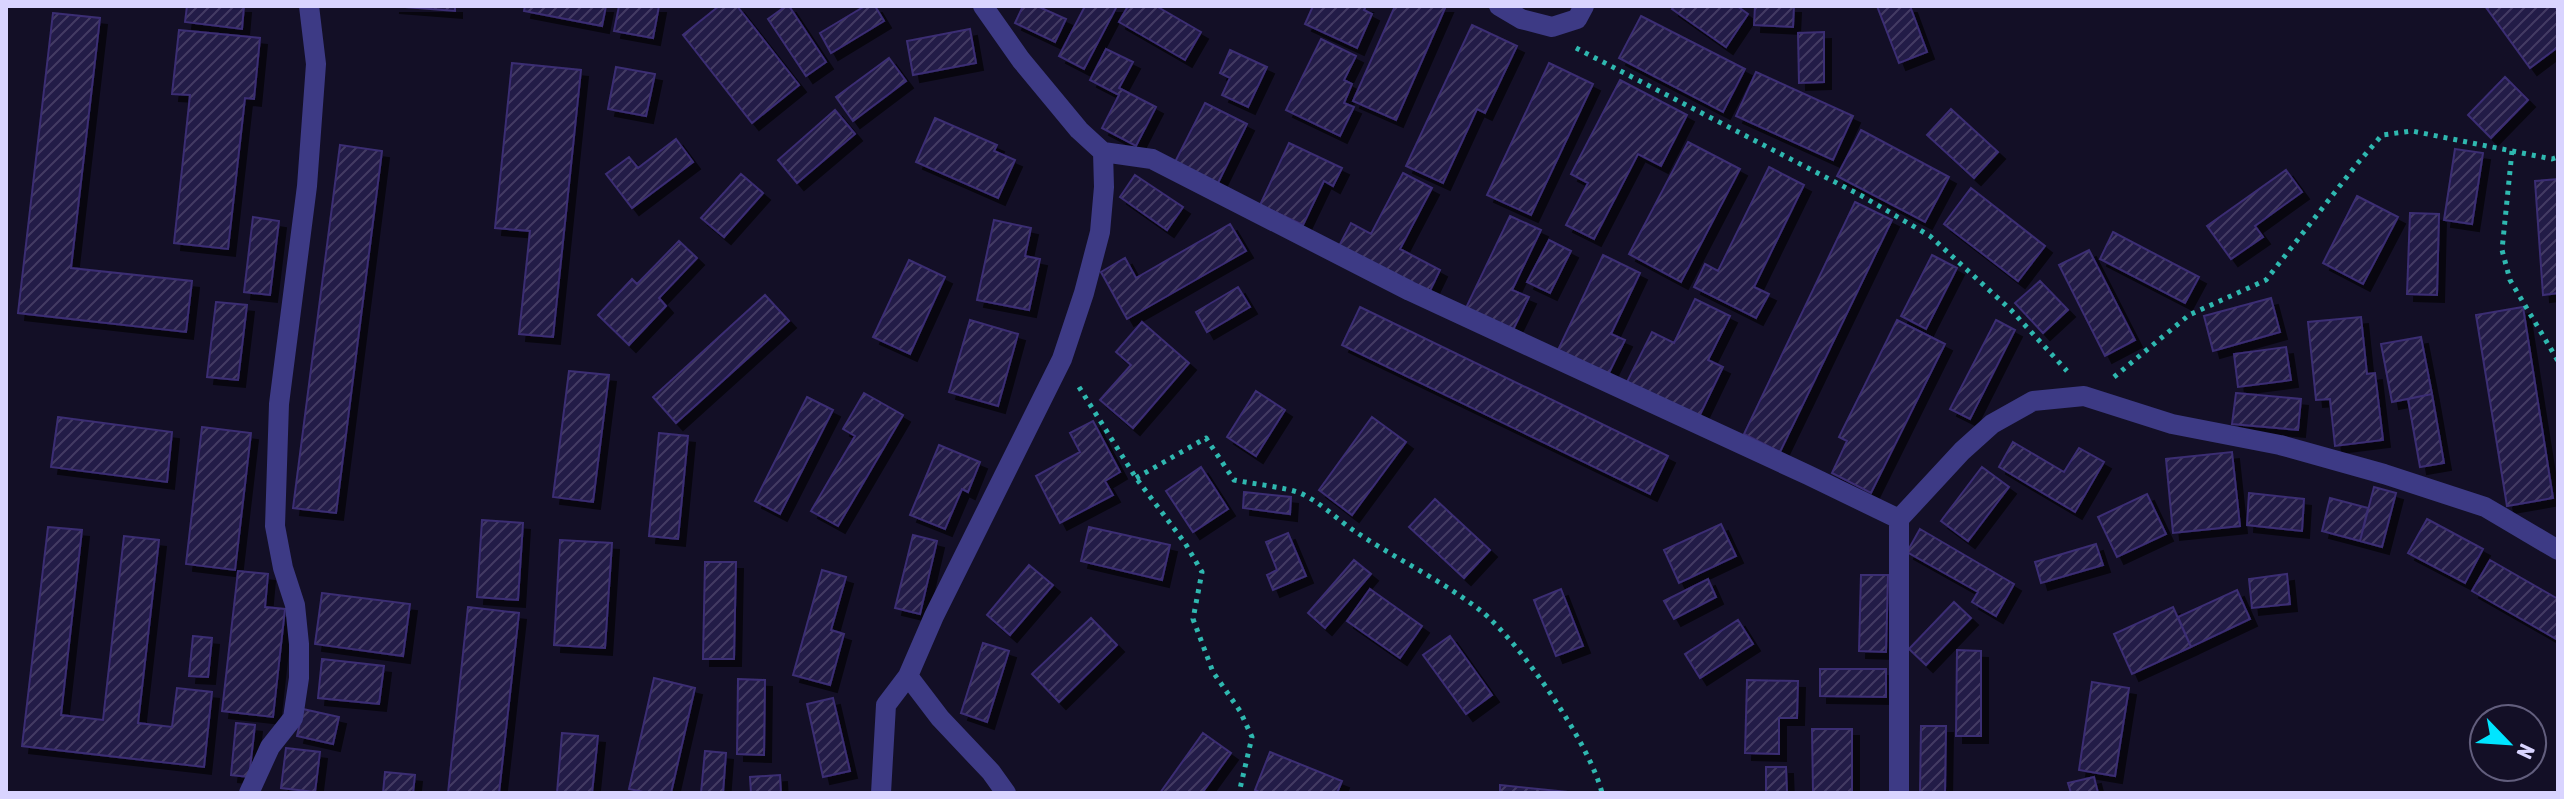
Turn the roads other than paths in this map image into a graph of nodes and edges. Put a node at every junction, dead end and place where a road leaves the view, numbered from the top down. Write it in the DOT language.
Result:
graph roads {
  1 [pos="309,6"];
  2 [pos="1499,6"];
  3 [pos="1584,6"];
  4 [pos="989,7"];
  5 [pos="1103,152"];
  6 [pos="1899,519"];
  7 [pos="2558,550"];
  8 [pos="908,676"];
  9 [pos="249,793"];
  10 [pos="881,793"];
  11 [pos="1006,793"];
  12 [pos="1899,793"];
  1 -- 9 [label="street"];
  2 -- 3 [label="street"];
  4 -- 5 [label="street"];
  5 -- 6 [label="street"];
  5 -- 8 [label="street"];
  6 -- 7 [label="street"];
  6 -- 12 [label="street"];
  8 -- 10 [label="street"];
  8 -- 11 [label="street"];
}
